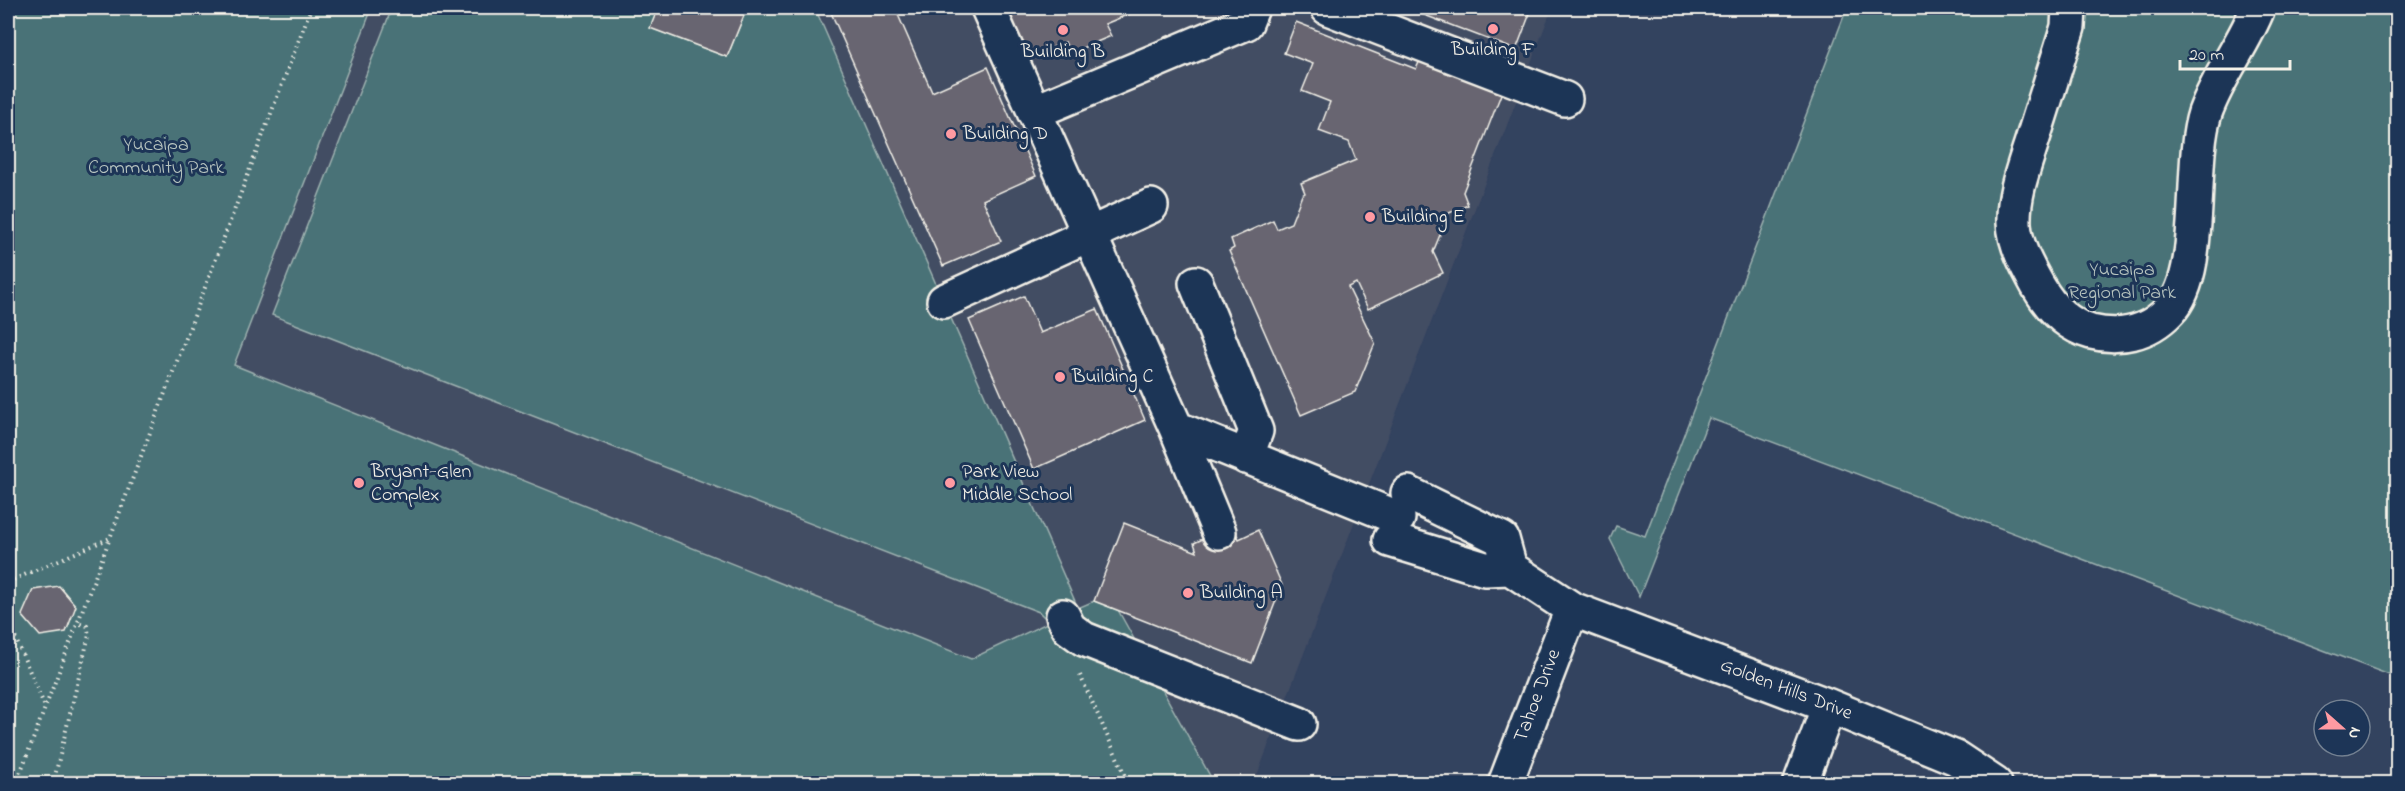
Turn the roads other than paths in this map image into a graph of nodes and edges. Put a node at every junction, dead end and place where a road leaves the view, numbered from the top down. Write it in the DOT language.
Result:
graph roads {
  1 [pos="988,8"];
  2 [pos="1252,8"];
  3 [pos="1328,8"];
  4 [pos="2069,8"];
  5 [pos="2258,8"];
  6 [pos="1565,99"];
  7 [pos="1034,112"];
  8 [pos="1151,206"];
  9 [pos="1089,235"];
  10 [pos="1196,283"];
  11 [pos="944,301"];
  12 [pos="1176,428"];
  13 [pos="1246,457"];
  14 [pos="1399,517"];
  15 [pos="1219,532"];
  16 [pos="1510,568"];
  17 [pos="1572,609"];
  18 [pos="1073,628"];
  19 [pos="1829,706"];
  20 [pos="1299,724"];
  21 [pos="1505,783"];
  22 [pos="1800,783"];
  23 [pos="1995,783"];
  1 -- 7 [label="street"];
  2 -- 7 [label="street"];
  3 -- 6 [label="street"];
  4 -- 5 [label="street"];
  7 -- 9 [label="street"];
  8 -- 9 [label="street"];
  9 -- 11 [label="street"];
  9 -- 12 [label="street"];
  10 -- 13 [label="street"];
  12 -- 13 [label="street"];
  12 -- 15 [label="street"];
  13 -- 14 [label="street"];
  14 -- 16 [label="street"];
  14 -- 16 [label="street"];
  16 -- 17 [label="street, Golden Hills Drive"];
  17 -- 19 [label="street, Golden Hills Drive"];
  17 -- 21 [label="street, Tahoe Drive"];
  18 -- 20 [label="street"];
  19 -- 22 [label="street"];
  19 -- 23 [label="street, Golden Hills Drive"];
}
